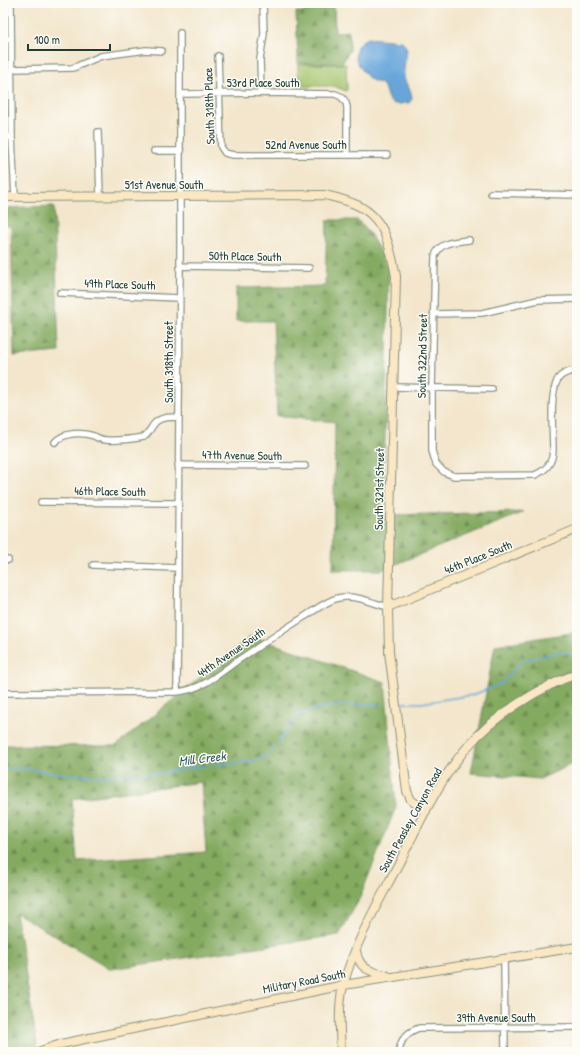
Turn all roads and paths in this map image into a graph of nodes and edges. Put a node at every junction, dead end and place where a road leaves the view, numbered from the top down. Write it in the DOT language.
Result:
graph roads {
  1 [pos="11,3"];
  2 [pos="263,3"];
  3 [pos="180,33"];
  4 [pos="3,39"];
  5 [pos="11,39"];
  6 [pos="162,51"];
  7 [pos="218,56"];
  8 [pos="12,69"];
  9 [pos="220,93"];
  10 [pos="260,93"];
  11 [pos="181,94"];
  12 [pos="98,132"];
  13 [pos="3,137"];
  14 [pos="12,137"];
  15 [pos="154,151"];
  16 [pos="181,151"];
  17 [pos="224,153"];
  18 [pos="348,155"];
  19 [pos="388,155"];
  20 [pos="491,193"];
  21 [pos="325,195"];
  22 [pos="577,195"];
  23 [pos="100,196"];
  24 [pos="181,196"];
  25 [pos="3,197"];
  26 [pos="15,197"];
  27 [pos="469,240"];
  28 [pos="180,266"];
  29 [pos="309,268"];
  30 [pos="60,293"];
  31 [pos="179,298"];
  32 [pos="577,299"];
  33 [pos="434,314"];
  34 [pos="577,370"];
  35 [pos="394,387"];
  36 [pos="432,388"];
  37 [pos="492,388"];
  38 [pos="179,417"];
  39 [pos="55,442"];
  40 [pos="178,465"];
  41 [pos="305,466"];
  42 [pos="41,502"];
  43 [pos="178,503"];
  44 [pos="577,529"];
  45 [pos="93,565"];
  46 [pos="178,568"];
  47 [pos="388,607"];
  48 [pos="577,674"];
  49 [pos="177,692"];
  50 [pos="3,693"];
  51 [pos="426,811"];
  52 [pos="577,947"];
  53 [pos="356,951"];
  54 [pos="504,959"];
  55 [pos="393,977"];
  56 [pos="344,985"];
  57 [pos="577,1027"];
  58 [pos="505,1028"];
  59 [pos="38,1052"];
  60 [pos="341,1052"];
  61 [pos="399,1052"];
  62 [pos="506,1052"];
  1 -- 5 [label="street"];
  2 -- 10 [label="street"];
  3 -- 11 [label="street, South 318th Street"];
  4 -- 5 [label="street"];
  5 -- 8 [label="street"];
  6 -- 8 [label="street"];
  7 -- 9 [label="street, South 318th Place"];
  8 -- 14 [label="street"];
  9 -- 10 [label="street, 53rd Place South"];
  9 -- 11 [label="street, 53rd Place South"];
  9 -- 17 [label="street, South 318th Place"];
  10 -- 18 [label="street, 53rd Place South"];
  11 -- 16 [label="street, South 318th Street"];
  12 -- 23 [label="street"];
  13 -- 14 [label="street"];
  14 -- 26 [label="street"];
  15 -- 16 [label="street"];
  16 -- 24 [label="street, South 318th Street"];
  17 -- 18 [label="street, 52nd Avenue South"];
  18 -- 19 [label="street, 52nd Avenue South"];
  20 -- 22 [label="street"];
  21 -- 24 [label="main road, 51st Avenue South"];
  21 -- 35 [label="main road, South 321st Street"];
  23 -- 24 [label="main road, 51st Avenue South"];
  23 -- 26 [label="main road, 51st Avenue South"];
  24 -- 28 [label="street, South 318th Street"];
  25 -- 26 [label="main road, 51st Avenue South"];
  27 -- 33 [label="street, South 322nd Street"];
  28 -- 29 [label="street, 50th Place South"];
  28 -- 31 [label="street, South 318th Street"];
  30 -- 31 [label="street, 49th Place South"];
  31 -- 38 [label="street, South 318th Street"];
  32 -- 33 [label="street"];
  33 -- 36 [label="street, South 322nd Street"];
  34 -- 36 [label="street, South 322nd Street"];
  35 -- 36 [label="street"];
  35 -- 47 [label="main road, South 321st Street"];
  36 -- 37 [label="street"];
  38 -- 39 [label="street"];
  38 -- 40 [label="street, South 318th Street"];
  40 -- 41 [label="street, 47th Avenue South"];
  40 -- 43 [label="street, South 318th Street"];
  42 -- 43 [label="street, 46th Place South"];
  43 -- 46 [label="street, South 318th Street"];
  44 -- 47 [label="main road, 46th Place South"];
  45 -- 46 [label="street"];
  46 -- 49 [label="street, South 318th Street"];
  47 -- 49 [label="street, 44th Avenue South"];
  47 -- 51 [label="main road, South 321st Street"];
  48 -- 51 [label="main road, South Peasley Canyon Road"];
  49 -- 50 [label="street, 44th Avenue South"];
  51 -- 53 [label="main road, South Peasley Canyon Road"];
  52 -- 54 [label="main road, Military Road South"];
  53 -- 55 [label="main road"];
  53 -- 56 [label="main road, South Peasley Canyon Road"];
  54 -- 55 [label="main road, Military Road South"];
  54 -- 58 [label="street"];
  55 -- 56 [label="main road, Military Road South"];
  56 -- 59 [label="main road, Military Road South"];
  56 -- 60 [label="main road, South Peasley Canyon Road"];
  57 -- 58 [label="street, 39th Avenue South"];
  58 -- 61 [label="street, 39th Avenue South"];
  58 -- 62 [label="street"];
}
